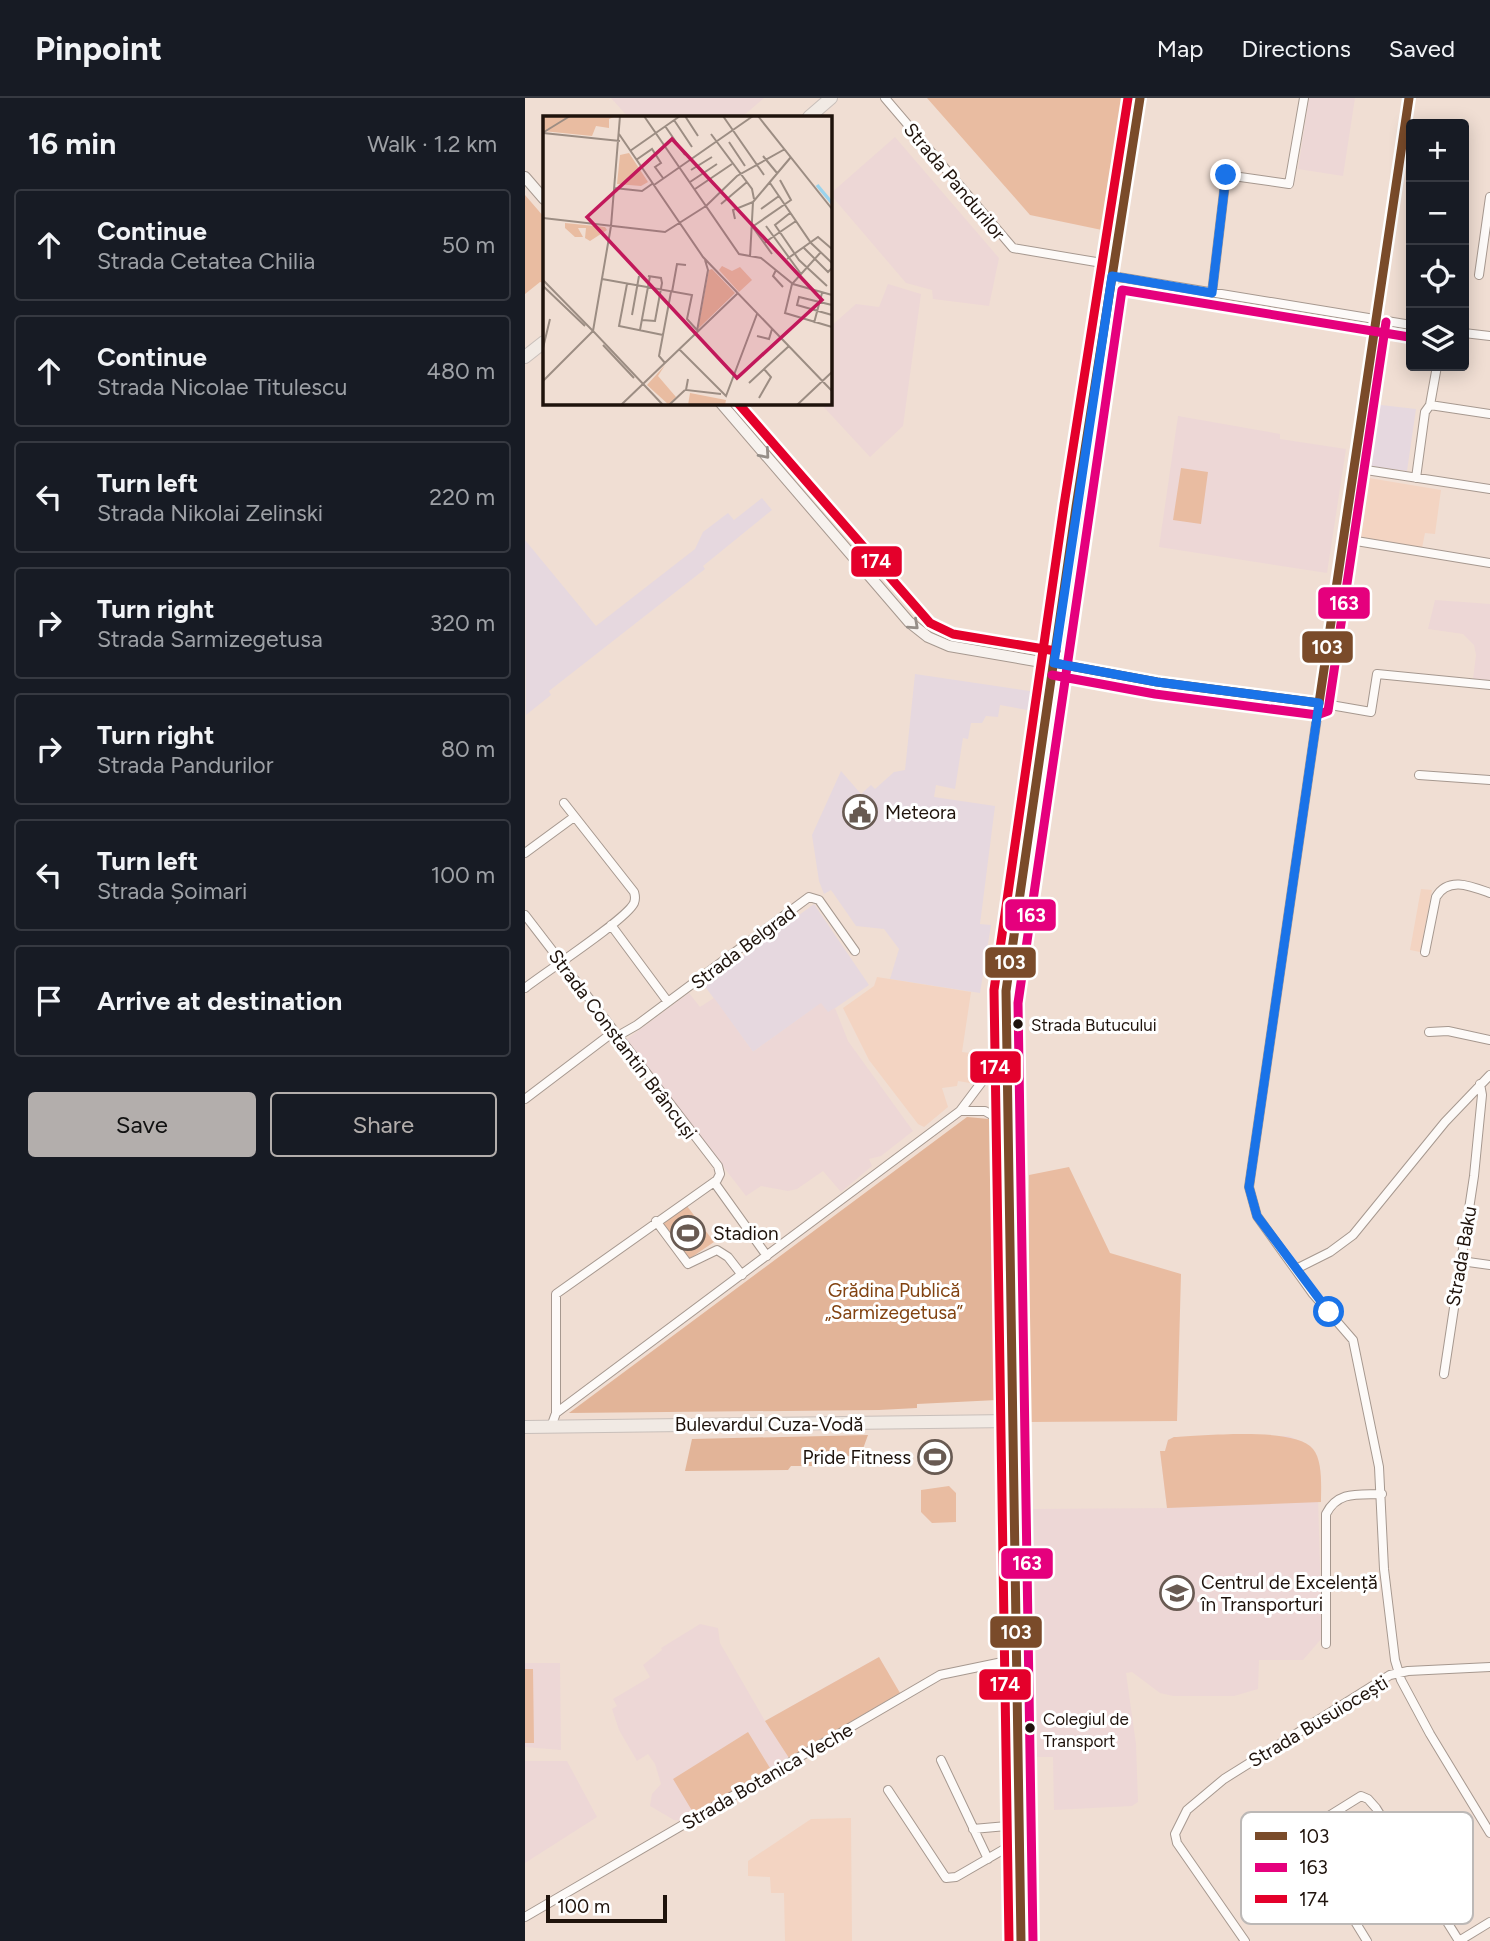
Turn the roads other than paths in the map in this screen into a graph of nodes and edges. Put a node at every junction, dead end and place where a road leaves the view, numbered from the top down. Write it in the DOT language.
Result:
graph roads {
  1 [pos="831,98"];
  2 [pos="885,98"];
  3 [pos="1140,98"];
  4 [pos="1304,98"];
  5 [pos="1409,98"];
  6 [pos="810,116"];
  7 [pos="525,177"];
  8 [pos="1490,197"];
  9 [pos="543,198"];
  10 [pos="1113,271"];
  11 [pos="1479,275"];
  12 [pos="1212,293"];
  13 [pos="1374,320"];
  14 [pos="1406,324"];
  15 [pos="1469,334"];
  16 [pos="1490,336"];
  17 [pos="543,343"];
  18 [pos="525,357"];
  19 [pos="1436,371"];
  20 [pos="722,404"];
  21 [pos="1430,405"];
  22 [pos="1490,414"];
  23 [pos="1353,468"];
  24 [pos="1416,478"];
  25 [pos="1490,489"];
  26 [pos="1344,539"];
  27 [pos="1490,563"];
  28 [pos="1054,663"];
  29 [pos="1490,685"];
  30 [pos="1319,703"];
  31 [pos="1419,775"];
  32 [pos="1490,780"];
  33 [pos="564,803"];
  34 [pos="574,817"];
  35 [pos="525,853"];
  36 [pos="1490,893"];
  37 [pos="525,915"];
  38 [pos="611,925"];
  39 [pos="855,951"];
  40 [pos="1425,952"];
  41 [pos="559,962"];
  42 [pos="525,988"];
  43 [pos="668,1002"];
  44 [pos="1005,1019"];
  45 [pos="1429,1032"];
  46 [pos="614,1035"];
  47 [pos="1490,1040"];
  48 [pos="1490,1074"];
  49 [pos="1480,1084"];
  50 [pos="1482,1096"];
  51 [pos="525,1099"];
  52 [pos="1490,1104"];
  53 [pos="960,1111"];
  54 [pos="1007,1124"];
  55 [pos="714,1182"];
  56 [pos="656,1222"];
  57 [pos="767,1256"];
  58 [pos="1461,1261"];
  59 [pos="1490,1265"];
  60 [pos="1296,1269"];
  61 [pos="742,1275"];
  62 [pos="1444,1374"];
  63 [pos="556,1413"];
  64 [pos="1012,1421"];
  65 [pos="525,1427"];
  66 [pos="551,1427"];
  67 [pos="1382,1494"];
  68 [pos="1326,1644"];
  69 [pos="1017,1659"];
  70 [pos="1490,1667"];
  71 [pos="1399,1672"];
  72 [pos="941,1760"];
  73 [pos="888,1790"];
  74 [pos="1335,1812"];
  75 [pos="1378,1812"];
  76 [pos="1019,1825"];
  77 [pos="973,1829"];
  78 [pos="1490,1832"];
  79 [pos="1020,1840"];
  80 [pos="988,1859"];
  81 [pos="525,1917"];
  82 [pos="1490,1922"];
  83 [pos="1357,1924"];
  84 [pos="1448,1924"];
  85 [pos="1021,1941"];
  86 [pos="1245,1941"];
  87 [pos="1367,1941"];
  88 [pos="1459,1941"];
  1 -- 6 [label="main road"];
  2 -- 10 [label="street, Strada Pandurilor"];
  3 -- 10 [label="main road"];
  4 -- 12 [label="street"];
  5 -- 13 [label="main road"];
  7 -- 9 [label="main road"];
  8 -- 11 [label="street"];
  10 -- 12 [label="street, Strada Pandurilor"];
  10 -- 28 [label="main road"];
  12 -- 13 [label="street, Strada Pandurilor"];
  13 -- 14 [label="street, Strada Pandurilor"];
  13 -- 23 [label="main road"];
  15 -- 16 [label="street"];
  17 -- 18 [label="main road"];
  19 -- 21 [label="street"];
  20 -- 28 [label="main road, one-way"];
  21 -- 22 [label="street"];
  21 -- 24 [label="street"];
  23 -- 24 [label="street"];
  23 -- 26 [label="main road"];
  24 -- 25 [label="street"];
  26 -- 27 [label="street"];
  26 -- 30 [label="main road"];
  28 -- 30 [label="main road"];
  28 -- 44 [label="main road"];
  29 -- 30 [label="street"];
  30 -- 60 [label="street"];
  31 -- 32 [label="street"];
  33 -- 34 [label="street"];
  34 -- 35 [label="street"];
  34 -- 38 [label="street"];
  36 -- 40 [label="street"];
  37 -- 41 [label="street, Strada Constantin Brâncuși"];
  38 -- 41 [label="street"];
  38 -- 43 [label="street"];
  39 -- 43 [label="street, Strada Belgrad"];
  41 -- 42 [label="street"];
  41 -- 46 [label="street, Strada Constantin Brâncuși"];
  43 -- 46 [label="street, Strada Belgrad"];
  44 -- 53 [label="street"];
  44 -- 54 [label="main road"];
  45 -- 47 [label="street"];
  46 -- 51 [label="street, Strada Belgrad"];
  46 -- 55 [label="street, Strada Constantin Brâncuși"];
  48 -- 49 [label="street"];
  49 -- 50 [label="street, Strada Baku"];
  49 -- 60 [label="street"];
  50 -- 52 [label="street"];
  50 -- 58 [label="street, Strada Baku"];
  53 -- 54 [label="street"];
  53 -- 57 [label="street"];
  54 -- 64 [label="main road"];
  55 -- 56 [label="street"];
  55 -- 57 [label="street"];
  56 -- 61 [label="street"];
  56 -- 63 [label="street"];
  57 -- 61 [label="street"];
  58 -- 59 [label="street"];
  58 -- 62 [label="street, Strada Baku"];
  60 -- 67 [label="street"];
  61 -- 63 [label="street"];
  63 -- 66 [label="street"];
  64 -- 66 [label="main road, Bulevardul Cuza-Vodă"];
  64 -- 69 [label="main road"];
  65 -- 66 [label="main road, Bulevardul Cuza-Vodă"];
  67 -- 68 [label="street"];
  67 -- 71 [label="street"];
  69 -- 76 [label="main road"];
  69 -- 81 [label="street, Strada Botanica Veche"];
  70 -- 71 [label="street, Strada Busuiocești"];
  71 -- 78 [label="street"];
  71 -- 86 [label="street, Strada Busuiocești"];
  72 -- 77 [label="street"];
  73 -- 80 [label="street"];
  74 -- 75 [label="street"];
  76 -- 77 [label="street"];
  76 -- 79 [label="main road"];
  77 -- 80 [label="street"];
  79 -- 80 [label="street"];
  79 -- 85 [label="main road"];
  82 -- 88 [label="street"];
  83 -- 87 [label="street"];
  84 -- 88 [label="street"];
}
